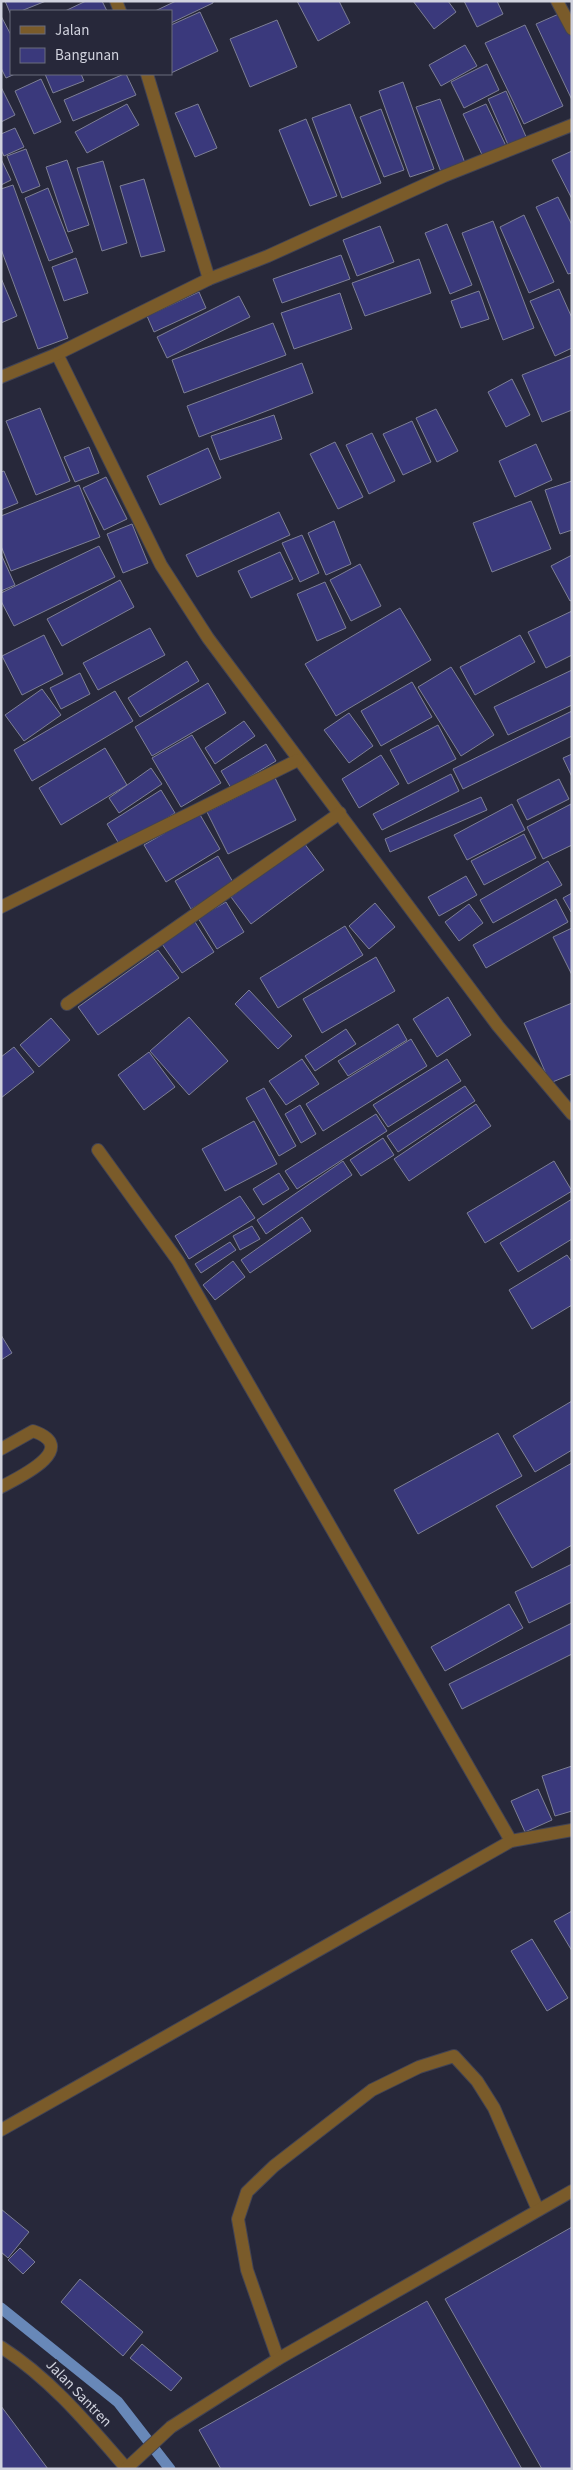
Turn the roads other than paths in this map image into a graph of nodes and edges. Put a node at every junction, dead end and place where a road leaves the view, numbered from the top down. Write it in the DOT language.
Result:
graph roads {
  1 [pos="557,1"];
  2 [pos="572,30"];
  3 [pos="147,75"];
  4 [pos="572,125"];
  5 [pos="209,279"];
  6 [pos="57,354"];
  7 [pos="1,377"];
  8 [pos="298,760"];
  9 [pos="340,813"];
  10 [pos="1,907"];
  11 [pos="68,1004"];
  12 [pos="572,1114"];
  13 [pos="98,1150"];
  14 [pos="1,1448"];
  15 [pos="1,1487"];
  16 [pos="572,1830"];
  17 [pos="511,1841"];
  18 [pos="1,2130"];
  19 [pos="572,2191"];
  20 [pos="538,2210"];
  21 [pos="1,2347"];
  22 [pos="278,2359"];
  23 [pos="127,2469"];
  1 -- 2 [label="street"];
  3 -- 5 [label="street"];
  4 -- 5 [label="street"];
  5 -- 6 [label="street"];
  6 -- 7 [label="street"];
  6 -- 8 [label="street"];
  8 -- 9 [label="street"];
  8 -- 10 [label="street"];
  9 -- 11 [label="street"];
  9 -- 12 [label="street"];
  13 -- 17 [label="street"];
  14 -- 15 [label="street"];
  16 -- 17 [label="street"];
  17 -- 18 [label="street"];
  19 -- 20 [label="street"];
  20 -- 22 [label="street"];
  20 -- 22 [label="street"];
  21 -- 23 [label="street, Jalan Santren"];
  22 -- 23 [label="street"];
}
